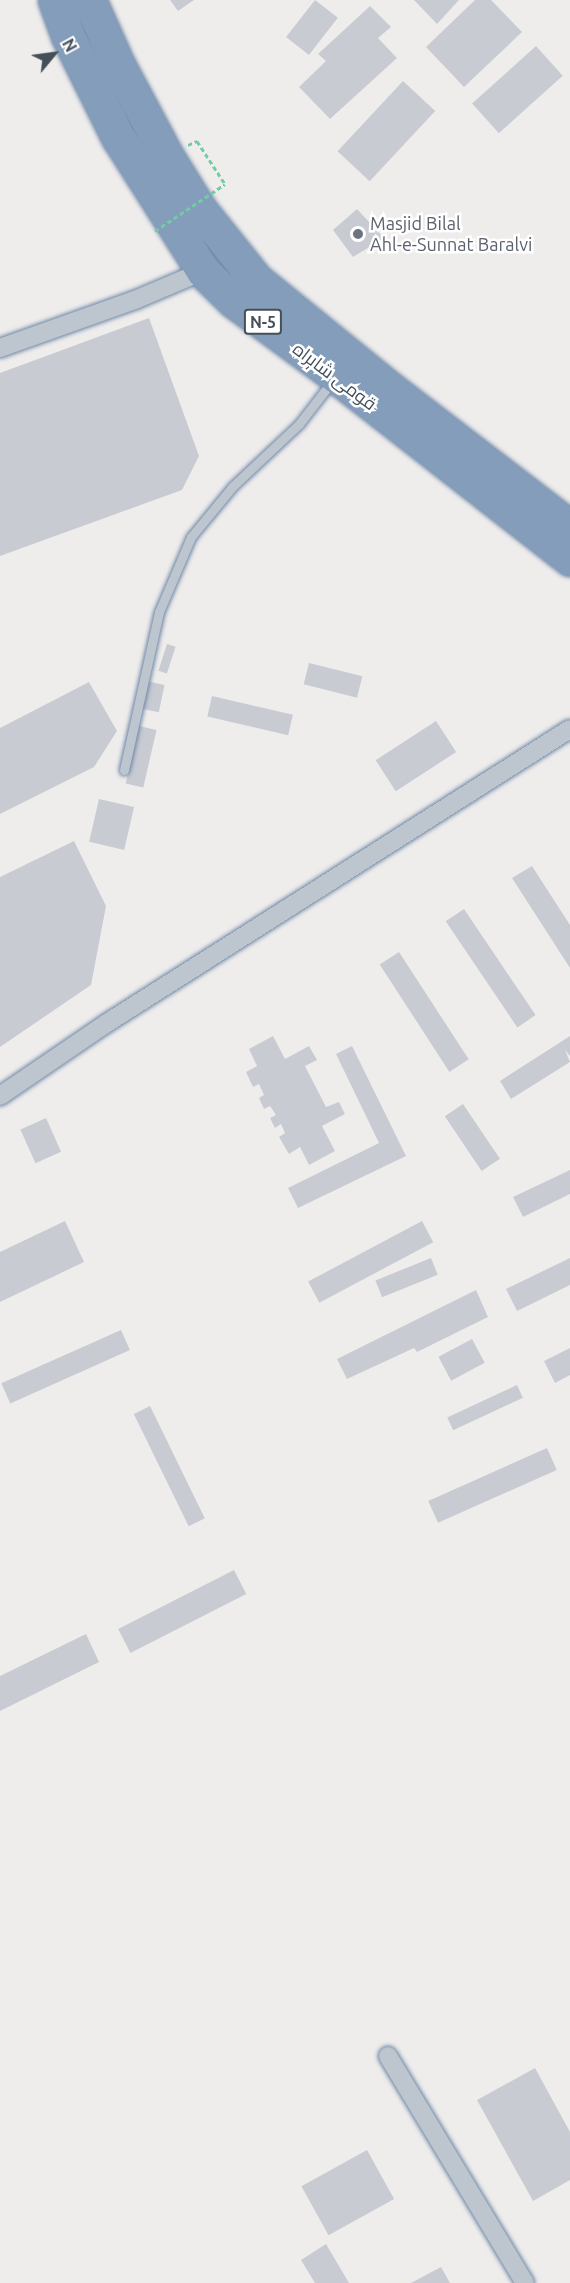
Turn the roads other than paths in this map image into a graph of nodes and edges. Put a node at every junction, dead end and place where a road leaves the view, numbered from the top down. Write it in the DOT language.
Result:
graph roads {
  1 [pos="55,0"];
  2 [pos="89,0"];
  3 [pos="203,271"];
  4 [pos="0,348"];
  5 [pos="336,376"];
  6 [pos="570,527"];
  7 [pos="570,559"];
  8 [pos="570,729"];
  9 [pos="124,770"];
  10 [pos="0,1096"];
  11 [pos="388,2056"];
  12 [pos="525,2283"];
  1 -- 3 [label="highway, قومی شاہراہ / N-5"];
  2 -- 6 [label="highway, قومی شاہراہ / N-5"];
  3 -- 4 [label="street"];
  3 -- 5 [label="highway, قومی شاہراہ / N-5"];
  5 -- 7 [label="highway, قومی شاہراہ / N-5"];
  5 -- 9 [label="lane"];
  8 -- 10 [label="street"];
  11 -- 12 [label="street"];
}
